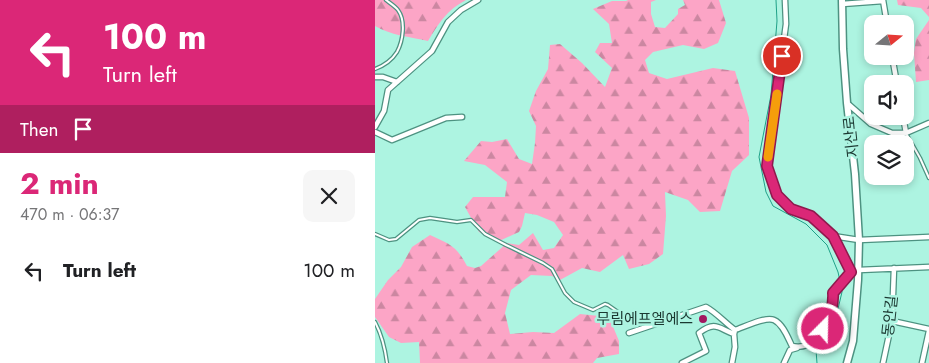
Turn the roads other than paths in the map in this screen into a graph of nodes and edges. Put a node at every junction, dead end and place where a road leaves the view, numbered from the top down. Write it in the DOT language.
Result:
graph roads {
  1 [pos="386,0"];
  2 [pos="478,0"];
  3 [pos="785,0"];
  4 [pos="883,0"];
  5 [pos="842,2"];
  6 [pos="886,15"];
  7 [pos="375,69"];
  8 [pos="375,77"];
  9 [pos="397,82"];
  10 [pos="847,103"];
  11 [pos="462,117"];
  12 [pos="929,123"];
  13 [pos="905,125"];
  14 [pos="375,127"];
  15 [pos="375,132"];
  16 [pos="906,133"];
  17 [pos="929,178"];
  18 [pos="375,234"];
  19 [pos="833,236"];
  20 [pos="929,237"];
  21 [pos="859,240"];
  22 [pos="929,267"];
  23 [pos="894,268"];
  24 [pos="859,270"];
  25 [pos="850,272"];
  26 [pos="621,314"];
  27 [pos="892,321"];
  28 [pos="375,322"];
  29 [pos="929,330"];
  30 [pos="735,332"];
  31 [pos="629,333"];
  32 [pos="801,347"];
  33 [pos="387,363"];
  34 [pos="682,363"];
  35 [pos="732,363"];
  36 [pos="784,363"];
  37 [pos="847,363"];
  38 [pos="883,363"];
  39 [pos="922,363"];
  1 -- 7 [label="lane"];
  2 -- 9 [label="street"];
  3 -- 19 [label="street"];
  4 -- 5 [label="street"];
  4 -- 6 [label="street"];
  5 -- 10 [label="main road, 지산로"];
  8 -- 9 [label="street"];
  9 -- 14 [label="street"];
  10 -- 16 [label="street"];
  10 -- 21 [label="main road, 지산로"];
  11 -- 15 [label="street"];
  12 -- 16 [label="street"];
  13 -- 16 [label="street"];
  16 -- 17 [label="lane"];
  18 -- 26 [label="lane"];
  19 -- 21 [label="street"];
  19 -- 25 [label="street"];
  20 -- 21 [label="street"];
  21 -- 24 [label="main road, 지산로"];
  22 -- 23 [label="street"];
  23 -- 24 [label="street"];
  23 -- 27 [label="street, 동안길"];
  24 -- 25 [label="street"];
  24 -- 37 [label="main road, 지산로"];
  25 -- 32 [label="street"];
  27 -- 29 [label="street"];
  27 -- 38 [label="street, 동안길"];
  28 -- 33 [label="lane"];
  29 -- 39 [label="street"];
  30 -- 31 [label="street"];
  30 -- 32 [label="street"];
  30 -- 34 [label="street"];
  30 -- 35 [label="street"];
  32 -- 36 [label="street"];
}
